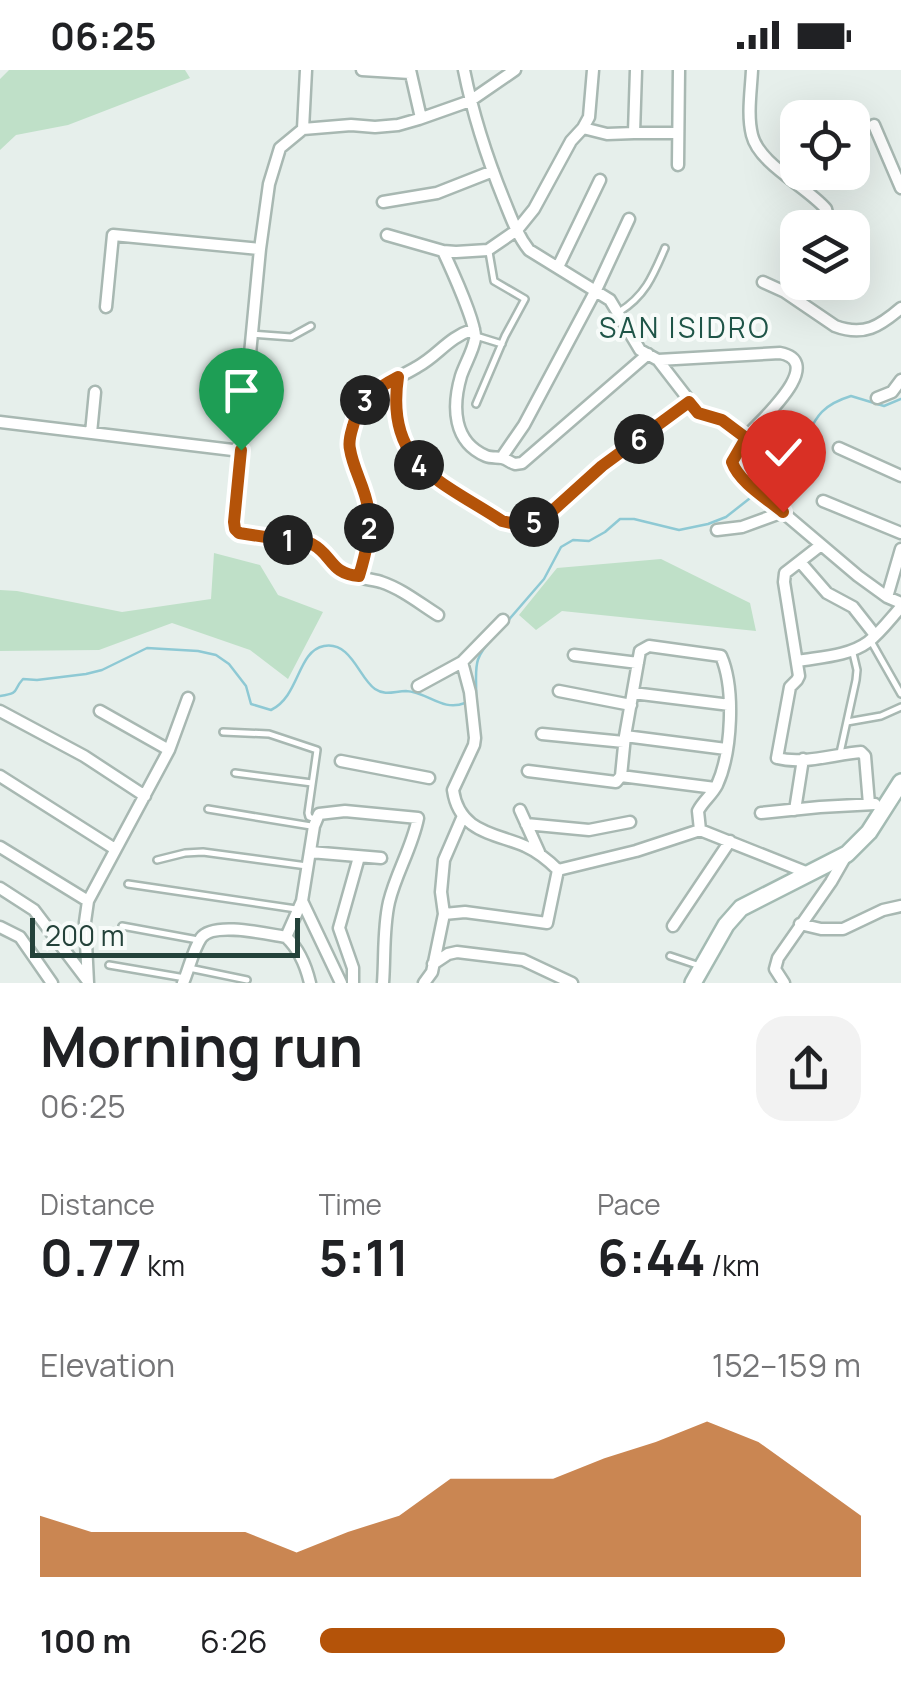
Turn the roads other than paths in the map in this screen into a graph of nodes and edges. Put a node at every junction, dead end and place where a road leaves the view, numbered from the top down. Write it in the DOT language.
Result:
graph roads {
  1 [pos="306,70"];
  2 [pos="362,70"];
  3 [pos="464,70"];
  4 [pos="515,70"];
  5 [pos="593,70"];
  6 [pos="636,70"];
  7 [pos="679,70"];
  8 [pos="752,70"];
  9 [pos="410,71"];
  10 [pos="470,101"];
  11 [pos="422,118"];
  12 [pos="874,126"];
  13 [pos="303,128"];
  14 [pos="583,128"];
  15 [pos="634,132"];
  16 [pos="678,133"];
  17 [pos="678,165"];
  18 [pos="493,171"];
  19 [pos="600,180"];
  20 [pos="901,188"];
  21 [pos="383,202"];
  22 [pos="826,210"];
  23 [pos="630,219"];
  24 [pos="517,230"];
  25 [pos="387,234"];
  26 [pos="665,248"];
  27 [pos="260,249"];
  28 [pos="488,250"];
  29 [pos="443,251"];
  30 [pos="558,267"];
  31 [pos="763,282"];
  32 [pos="596,290"];
  33 [pos="106,307"];
  34 [pos="901,308"];
  35 [pos="619,312"];
  36 [pos="310,326"];
  37 [pos="475,333"];
  38 [pos="251,334"];
  39 [pos="502,344"];
  40 [pos="653,357"];
  41 [pos="398,377"];
  42 [pos="901,380"];
  43 [pos="96,392"];
  44 [pos="876,398"];
  45 [pos="689,402"];
  46 [pos="476,404"];
  47 [pos="0,422"];
  48 [pos="91,433"];
  49 [pos="746,438"];
  50 [pos="839,448"];
  51 [pos="241,450"];
  52 [pos="504,458"];
  53 [pos="901,476"];
  54 [pos="823,501"];
  55 [pos="783,512"];
  56 [pos="717,530"];
  57 [pos="901,532"];
  58 [pos="822,545"];
  59 [pos="901,549"];
  60 [pos="800,563"];
  61 [pos="359,576"];
  62 [pos="887,597"];
  63 [pos="901,605"];
  64 [pos="438,615"];
  65 [pos="503,620"];
  66 [pos="873,638"];
  67 [pos="852,649"];
  68 [pos="574,654"];
  69 [pos="798,661"];
  70 [pos="462,662"];
  71 [pos="638,664"];
  72 [pos="418,686"];
  73 [pos="558,691"];
  74 [pos="901,694"];
  75 [pos="188,698"];
  76 [pos="632,699"];
  77 [pos="730,704"];
  78 [pos="901,707"];
  79 [pos="0,710"];
  80 [pos="100,711"];
  81 [pos="846,722"];
  82 [pos="222,732"];
  83 [pos="542,734"];
  84 [pos="624,739"];
  85 [pos="726,748"];
  86 [pos="169,750"];
  87 [pos="840,754"];
  88 [pos="803,759"];
  89 [pos="342,761"];
  90 [pos="528,771"];
  91 [pos="235,773"];
  92 [pos="0,776"];
  93 [pos="621,776"];
  94 [pos="430,778"];
  95 [pos="901,782"];
  96 [pos="312,783"];
  97 [pos="715,788"];
  98 [pos="145,796"];
  99 [pos="877,804"];
  100 [pos="208,809"];
  101 [pos="520,810"];
  102 [pos="795,810"];
  103 [pos="760,814"];
  104 [pos="463,816"];
  105 [pos="630,822"];
  106 [pos="315,823"];
  107 [pos="526,824"];
  108 [pos="700,830"];
  109 [pos="730,841"];
  110 [pos="0,848"];
  111 [pos="115,848"];
  112 [pos="310,852"];
  113 [pos="539,853"];
  114 [pos="847,854"];
  115 [pos="359,857"];
  116 [pos="381,858"];
  117 [pos="157,860"];
  118 [pos="307,866"];
  119 [pos="558,870"];
  120 [pos="808,873"];
  121 [pos="128,884"];
  122 [pos="0,888"];
  123 [pos="88,901"];
  124 [pos="300,905"];
  125 [pos="901,906"];
  126 [pos="444,914"];
  127 [pos="800,924"];
  128 [pos="0,926"];
  129 [pos="122,926"];
  130 [pos="673,926"];
  131 [pos="286,937"];
  132 [pos="200,940"];
  133 [pos="670,956"];
  134 [pos="432,964"];
  135 [pos="109,965"];
  136 [pos="186,976"];
  137 [pos="698,978"];
  138 [pos="247,980"];
  139 [pos="52,983"];
  140 [pos="87,983"];
  141 [pos="310,983"];
  142 [pos="342,983"];
  143 [pos="353,983"];
  144 [pos="382,983"];
  145 [pos="424,983"];
  146 [pos="572,983"];
  147 [pos="784,983"];
  1 -- 13 [label="street"];
  2 -- 9 [label="street"];
  3 -- 10 [label="street"];
  4 -- 10 [label="street"];
  5 -- 14 [label="street"];
  6 -- 15 [label="street"];
  7 -- 16 [label="street"];
  8 -- 22 [label="street"];
  9 -- 11 [label="street"];
  10 -- 11 [label="street"];
  10 -- 18 [label="street"];
  11 -- 13 [label="street"];
  12 -- 20 [label="street"];
  13 -- 27 [label="street"];
  14 -- 15 [label="street"];
  14 -- 24 [label="street"];
  15 -- 16 [label="street"];
  16 -- 17 [label="street"];
  18 -- 21 [label="street"];
  18 -- 24 [label="street"];
  19 -- 30 [label="street"];
  23 -- 32 [label="street"];
  24 -- 28 [label="street"];
  24 -- 30 [label="street"];
  25 -- 29 [label="street"];
  26 -- 35 [label="lane"];
  27 -- 33 [label="street"];
  27 -- 38 [label="street"];
  28 -- 29 [label="street"];
  28 -- 39 [label="lane"];
  29 -- 37 [label="street"];
  30 -- 32 [label="street"];
  31 -- 34 [label="street"];
  32 -- 35 [label="street"];
  32 -- 52 [label="street"];
  35 -- 40 [label="street"];
  36 -- 38 [label="lane"];
  37 -- 39 [label="lane"];
  37 -- 41 [label="street"];
  37 -- 52 [label="street"];
  38 -- 51 [label="street"];
  39 -- 46 [label="lane"];
  40 -- 45 [label="street"];
  40 -- 49 [label="street"];
  40 -- 52 [label="street"];
  41 -- 45 [label="street"];
  41 -- 61 [label="street"];
  42 -- 44 [label="street"];
  43 -- 48 [label="street"];
  45 -- 49 [label="street"];
  47 -- 48 [label="street"];
  48 -- 51 [label="street"];
  49 -- 55 [label="street"];
  50 -- 53 [label="street"];
  51 -- 61 [label="street"];
  54 -- 57 [label="street"];
  55 -- 56 [label="street"];
  55 -- 58 [label="street"];
  58 -- 60 [label="street"];
  58 -- 62 [label="street"];
  59 -- 62 [label="street"];
  60 -- 66 [label="street"];
  60 -- 69 [label="street"];
  61 -- 64 [label="street"];
  62 -- 63 [label="street"];
  63 -- 66 [label="street"];
  65 -- 70 [label="street"];
  66 -- 67 [label="street"];
  66 -- 74 [label="lane"];
  67 -- 69 [label="street"];
  67 -- 81 [label="lane"];
  68 -- 71 [label="street"];
  69 -- 88 [label="street"];
  70 -- 72 [label="street"];
  70 -- 104 [label="street"];
  71 -- 76 [label="street"];
  71 -- 77 [label="street"];
  73 -- 76 [label="street"];
  75 -- 86 [label="street"];
  76 -- 77 [label="street"];
  76 -- 84 [label="street"];
  77 -- 85 [label="street"];
  78 -- 81 [label="lane"];
  79 -- 98 [label="street"];
  80 -- 86 [label="street"];
  81 -- 87 [label="lane"];
  82 -- 96 [label="lane"];
  83 -- 84 [label="street"];
  84 -- 85 [label="street"];
  84 -- 93 [label="street"];
  85 -- 97 [label="street"];
  86 -- 98 [label="street"];
  87 -- 88 [label="street"];
  87 -- 99 [label="street"];
  88 -- 102 [label="street"];
  89 -- 94 [label="street"];
  90 -- 93 [label="street"];
  91 -- 96 [label="lane"];
  92 -- 111 [label="street"];
  93 -- 97 [label="street"];
  95 -- 99 [label="main road"];
  96 -- 106 [label="lane"];
  97 -- 108 [label="street"];
  98 -- 111 [label="street"];
  99 -- 102 [label="street"];
  99 -- 114 [label="main road"];
  100 -- 106 [label="lane"];
  101 -- 107 [label="street"];
  102 -- 103 [label="street"];
  104 -- 113 [label="street"];
  104 -- 126 [label="street"];
  105 -- 107 [label="street"];
  106 -- 112 [label="street"];
  106 -- 144 [label="street"];
  107 -- 113 [label="street"];
  108 -- 109 [label="street"];
  108 -- 119 [label="street"];
  109 -- 120 [label="street"];
  109 -- 130 [label="street"];
  110 -- 123 [label="street"];
  111 -- 123 [label="street"];
  112 -- 115 [label="street"];
  112 -- 118 [label="street"];
  113 -- 119 [label="street"];
  114 -- 120 [label="main road"];
  114 -- 127 [label="street"];
  115 -- 116 [label="street"];
  115 -- 143 [label="street"];
  117 -- 118 [label="lane"];
  118 -- 124 [label="street"];
  119 -- 126 [label="street"];
  120 -- 137 [label="main road"];
  121 -- 124 [label="lane"];
  122 -- 140 [label="street"];
  123 -- 140 [label="street"];
  124 -- 131 [label="street"];
  124 -- 142 [label="street"];
  125 -- 127 [label="street"];
  126 -- 134 [label="street"];
  127 -- 147 [label="street"];
  128 -- 139 [label="street"];
  129 -- 132 [label="lane"];
  131 -- 132 [label="street"];
  131 -- 141 [label="street"];
  132 -- 136 [label="street"];
  133 -- 137 [label="lane"];
  134 -- 145 [label="street"];
  134 -- 146 [label="street"];
  135 -- 136 [label="lane"];
  136 -- 138 [label="lane"];
}
